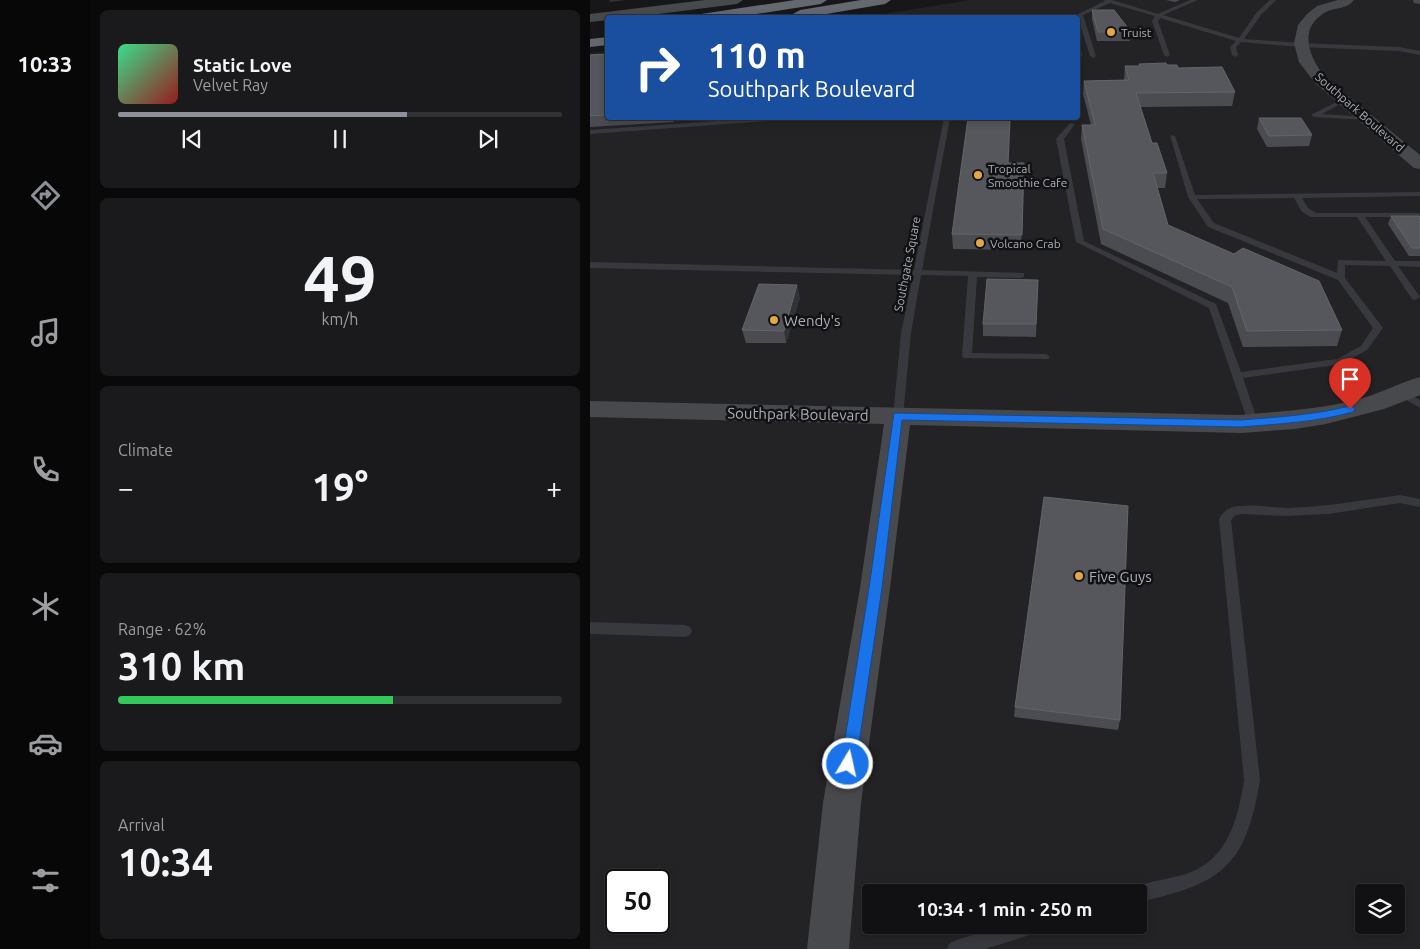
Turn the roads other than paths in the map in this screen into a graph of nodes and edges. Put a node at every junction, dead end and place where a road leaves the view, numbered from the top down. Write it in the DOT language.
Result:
graph roads {
  1 [pos="737,0"];
  2 [pos="821,0"];
  3 [pos="885,0"];
  4 [pos="1108,0"];
  5 [pos="1195,0"];
  6 [pos="1273,0"];
  7 [pos="1348,0"];
  8 [pos="1324,4"];
  9 [pos="702,8"];
  10 [pos="624,15"];
  11 [pos="797,15"];
  12 [pos="1080,15"];
  13 [pos="1159,16"];
  14 [pos="605,17"];
  15 [pos="590,18"];
  16 [pos="1080,21"];
  17 [pos="1080,25"];
  18 [pos="605,29"];
  19 [pos="590,31"];
  20 [pos="1240,40"];
  21 [pos="605,41"];
  22 [pos="590,43"];
  23 [pos="1300,45"];
  24 [pos="1420,53"];
  25 [pos="1167,55"];
  26 [pos="1236,55"];
  27 [pos="1344,100"];
  28 [pos="1367,119"];
  29 [pos="754,120"];
  30 [pos="947,120"];
  31 [pos="1072,124"];
  32 [pos="590,132"];
  33 [pos="1172,136"];
  34 [pos="1420,164"];
  35 [pos="1420,194"];
  36 [pos="1297,196"];
  37 [pos="1192,197"];
  38 [pos="1420,215"];
  39 [pos="1360,216"];
  40 [pos="1393,264"];
  41 [pos="1420,264"];
  42 [pos="590,265"];
  43 [pos="919,272"];
  44 [pos="973,274"];
  45 [pos="1022,275"];
  46 [pos="1341,278"];
  47 [pos="1415,297"];
  48 [pos="1045,358"];
  49 [pos="1237,376"];
  50 [pos="1415,395"];
  51 [pos="590,409"];
  52 [pos="898,416"];
  53 [pos="1253,422"];
  54 [pos="1420,503"];
  55 [pos="590,628"];
  56 [pos="685,632"];
  57 [pos="1147,892"];
  58 [pos="1006,934"];
  59 [pos="828,949"];
  60 [pos="956,949"];
  1 -- 9 [label="street"];
  2 -- 9 [label="highway"];
  3 -- 11 [label="highway"];
  4 -- 12 [label="lane"];
  4 -- 13 [label="lane"];
  5 -- 13 [label="lane"];
  6 -- 20 [label="lane"];
  7 -- 8 [label="street"];
  8 -- 23 [label="street"];
  9 -- 10 [label="street"];
  13 -- 20 [label="lane"];
  13 -- 25 [label="lane"];
  14 -- 15 [label="street"];
  16 -- 17 [label="lane"];
  18 -- 19 [label="highway"];
  20 -- 23 [label="lane"];
  20 -- 26 [label="lane"];
  21 -- 22 [label="highway"];
  23 -- 24 [label="lane"];
  23 -- 27 [label="street, Southpark Boulevard"];
  27 -- 28 [label="street, Southpark Boulevard"];
  27 -- 28 [label="lane"];
  28 -- 34 [label="street, Southpark Boulevard"];
  29 -- 32 [label="lane"];
  30 -- 43 [label="lane, Southgate Square"];
  31 -- 49 [label="lane"];
  33 -- 37 [label="lane"];
  35 -- 36 [label="lane"];
  36 -- 37 [label="lane"];
  36 -- 39 [label="lane"];
  37 -- 46 [label="lane"];
  38 -- 39 [label="lane"];
  39 -- 40 [label="lane"];
  40 -- 41 [label="lane"];
  40 -- 46 [label="lane"];
  40 -- 47 [label="lane"];
  42 -- 43 [label="lane"];
  43 -- 44 [label="lane"];
  43 -- 52 [label="lane, Southgate Square"];
  44 -- 45 [label="lane"];
  44 -- 48 [label="lane"];
  46 -- 49 [label="lane"];
  49 -- 53 [label="lane"];
  50 -- 53 [label="street, Southpark Boulevard"];
  51 -- 52 [label="street, Southpark Boulevard"];
  52 -- 53 [label="street, Southpark Boulevard"];
  52 -- 59 [label="street"];
  54 -- 57 [label="lane"];
  55 -- 56 [label="lane"];
  58 -- 60 [label="lane"];
}
